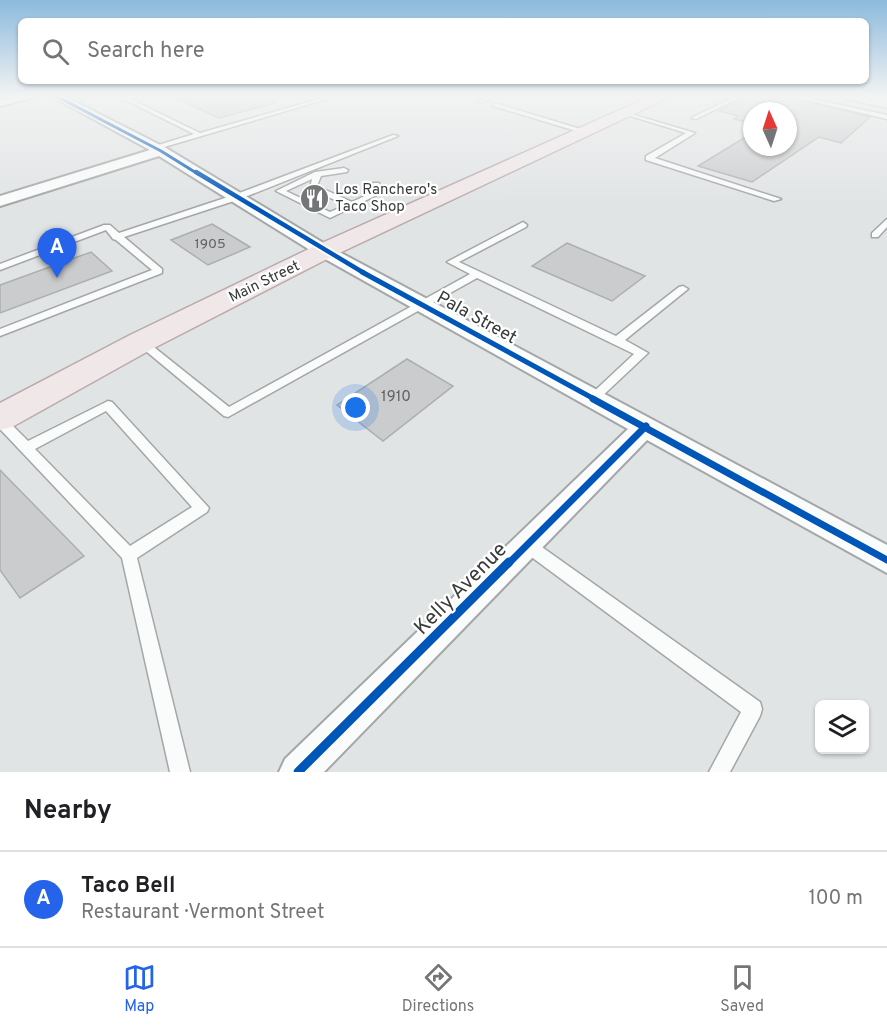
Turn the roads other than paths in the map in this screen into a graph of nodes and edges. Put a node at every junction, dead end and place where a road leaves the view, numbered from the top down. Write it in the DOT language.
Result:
graph roads {
  1 [pos="125,132"];
  2 [pos="194,132"];
  3 [pos="210,132"];
  4 [pos="585,132"];
  5 [pos="689,132"];
  6 [pos="200,135"];
  7 [pos="395,136"];
  8 [pos="158,149"];
  9 [pos="344,170"];
  10 [pos="318,174"];
  11 [pos="376,185"];
  12 [pos="237,197"];
  13 [pos="777,199"];
  14 [pos="0,201"];
  15 [pos="351,204"];
  16 [pos="887,222"];
  17 [pos="523,225"];
  18 [pos="875,235"];
  19 [pos="116,237"];
  20 [pos="324,251"];
  21 [pos="0,267"];
  22 [pos="477,274"];
  23 [pos="683,289"];
  24 [pos="421,304"];
  25 [pos="0,333"];
  26 [pos="617,341"];
  27 [pos="141,342"];
  28 [pos="593,398"];
  29 [pos="0,419"];
  30 [pos="646,426"];
  31 [pos="26,448"];
  32 [pos="527,545"];
  33 [pos="129,555"];
  34 [pos="887,560"];
  35 [pos="180,772"];
  36 [pos="298,772"];
  37 [pos="719,772"];
  1 -- 8 [label="street, Pala Street"];
  2 -- 6 [label="lane"];
  3 -- 6 [label="lane"];
  4 -- 20 [label="main road, Main Street"];
  5 -- 13 [label="lane"];
  6 -- 8 [label="lane"];
  7 -- 12 [label="lane"];
  8 -- 12 [label="street, Pala Street"];
  8 -- 14 [label="street"];
  9 -- 10 [label="lane"];
  10 -- 15 [label="lane"];
  10 -- 15 [label="lane"];
  11 -- 15 [label="lane"];
  12 -- 19 [label="lane"];
  12 -- 20 [label="street, Pala Street"];
  16 -- 18 [label="lane"];
  17 -- 22 [label="lane"];
  19 -- 21 [label="lane"];
  19 -- 25 [label="lane"];
  20 -- 24 [label="street, Pala Street"];
  20 -- 27 [label="main road, Main Street"];
  22 -- 24 [label="lane"];
  22 -- 26 [label="lane"];
  23 -- 26 [label="lane"];
  24 -- 27 [label="lane"];
  24 -- 28 [label="street, Pala Street"];
  26 -- 28 [label="lane"];
  27 -- 29 [label="main road, Main Street"];
  28 -- 30 [label="street, Pala Street"];
  29 -- 31 [label="lane"];
  30 -- 32 [label="street, Kelly Avenue"];
  30 -- 34 [label="street, Pala Street"];
  31 -- 33 [label="lane"];
  31 -- 33 [label="lane"];
  32 -- 36 [label="street, Kelly Avenue"];
  32 -- 37 [label="lane"];
  33 -- 35 [label="lane"];
}
